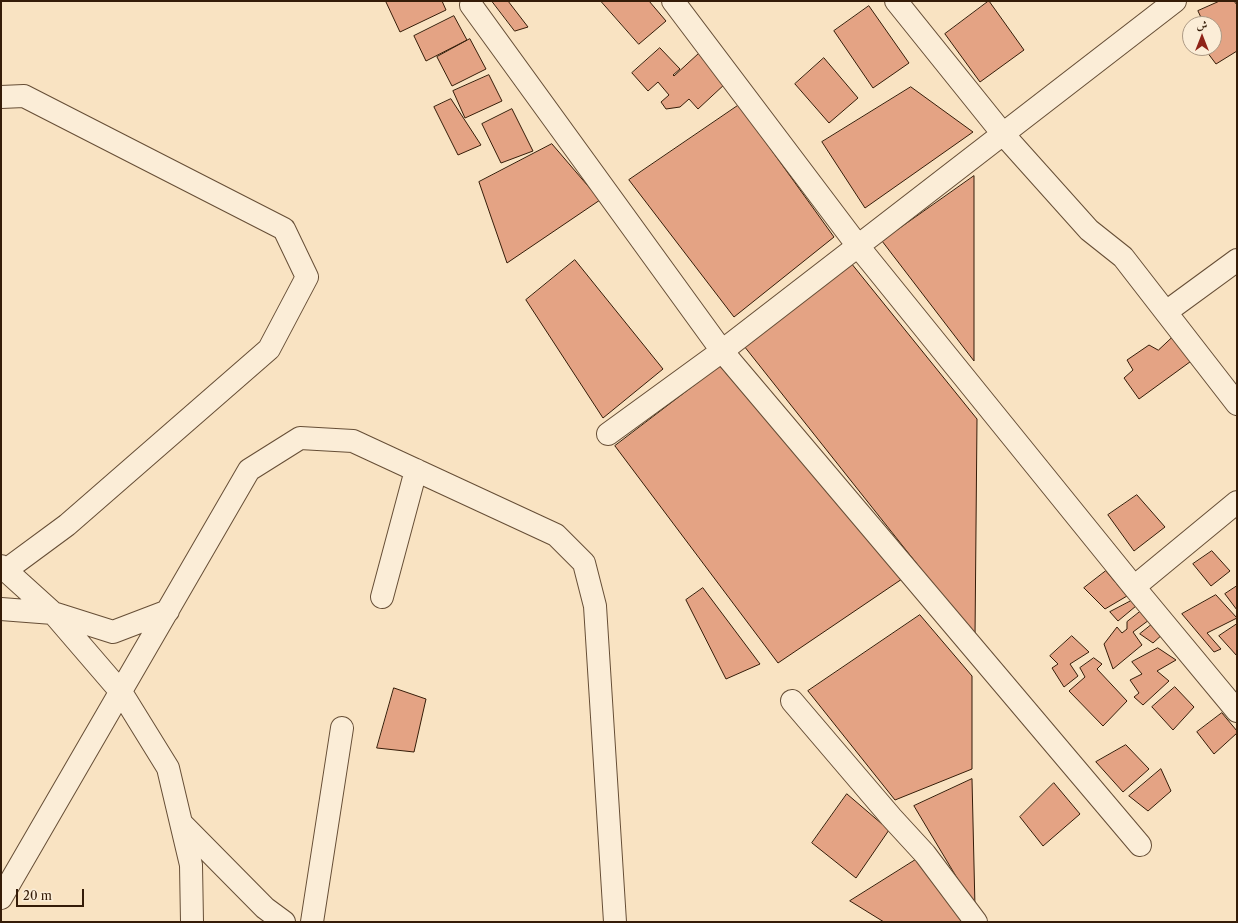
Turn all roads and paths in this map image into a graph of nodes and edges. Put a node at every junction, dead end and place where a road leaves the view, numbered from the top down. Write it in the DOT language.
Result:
graph roads {
  1 [pos="673,1"];
  2 [pos="896,1"];
  3 [pos="1175,1"];
  4 [pos="471,5"];
  5 [pos="1,97"];
  6 [pos="1003,134"];
  7 [pos="858,246"];
  8 [pos="1237,260"];
  9 [pos="1166,312"];
  10 [pos="722,351"];
  11 [pos="1237,404"];
  12 [pos="608,434"];
  13 [pos="416,470"];
  14 [pos="1237,502"];
  15 [pos="4,568"];
  16 [pos="1134,587"];
  17 [pos="382,597"];
  18 [pos="1,609"];
  19 [pos="168,611"];
  20 [pos="53,613"];
  21 [pos="121,692"];
  22 [pos="792,701"];
  23 [pos="1237,711"];
  24 [pos="342,728"];
  25 [pos="180,822"];
  26 [pos="1140,845"];
  27 [pos="1,898"];
  28 [pos="192,922"];
  29 [pos="284,922"];
  30 [pos="312,922"];
  31 [pos="615,922"];
  32 [pos="976,922"];
  1 -- 7 [label="street"];
  2 -- 6 [label="street"];
  3 -- 6 [label="street"];
  4 -- 10 [label="street"];
  5 -- 15 [label="street"];
  6 -- 7 [label="street"];
  6 -- 9 [label="street"];
  7 -- 10 [label="street"];
  7 -- 16 [label="street"];
  8 -- 9 [label="street"];
  9 -- 11 [label="street"];
  10 -- 12 [label="street"];
  10 -- 26 [label="street"];
  13 -- 17 [label="street"];
  13 -- 19 [label="street"];
  13 -- 31 [label="street"];
  14 -- 16 [label="street"];
  15 -- 20 [label="street"];
  16 -- 23 [label="street"];
  18 -- 20 [label="street"];
  19 -- 20 [label="street"];
  19 -- 21 [label="street"];
  20 -- 21 [label="street"];
  21 -- 25 [label="street"];
  21 -- 27 [label="street"];
  22 -- 32 [label="street"];
  24 -- 30 [label="street"];
  25 -- 28 [label="street"];
  25 -- 29 [label="street"];
}
